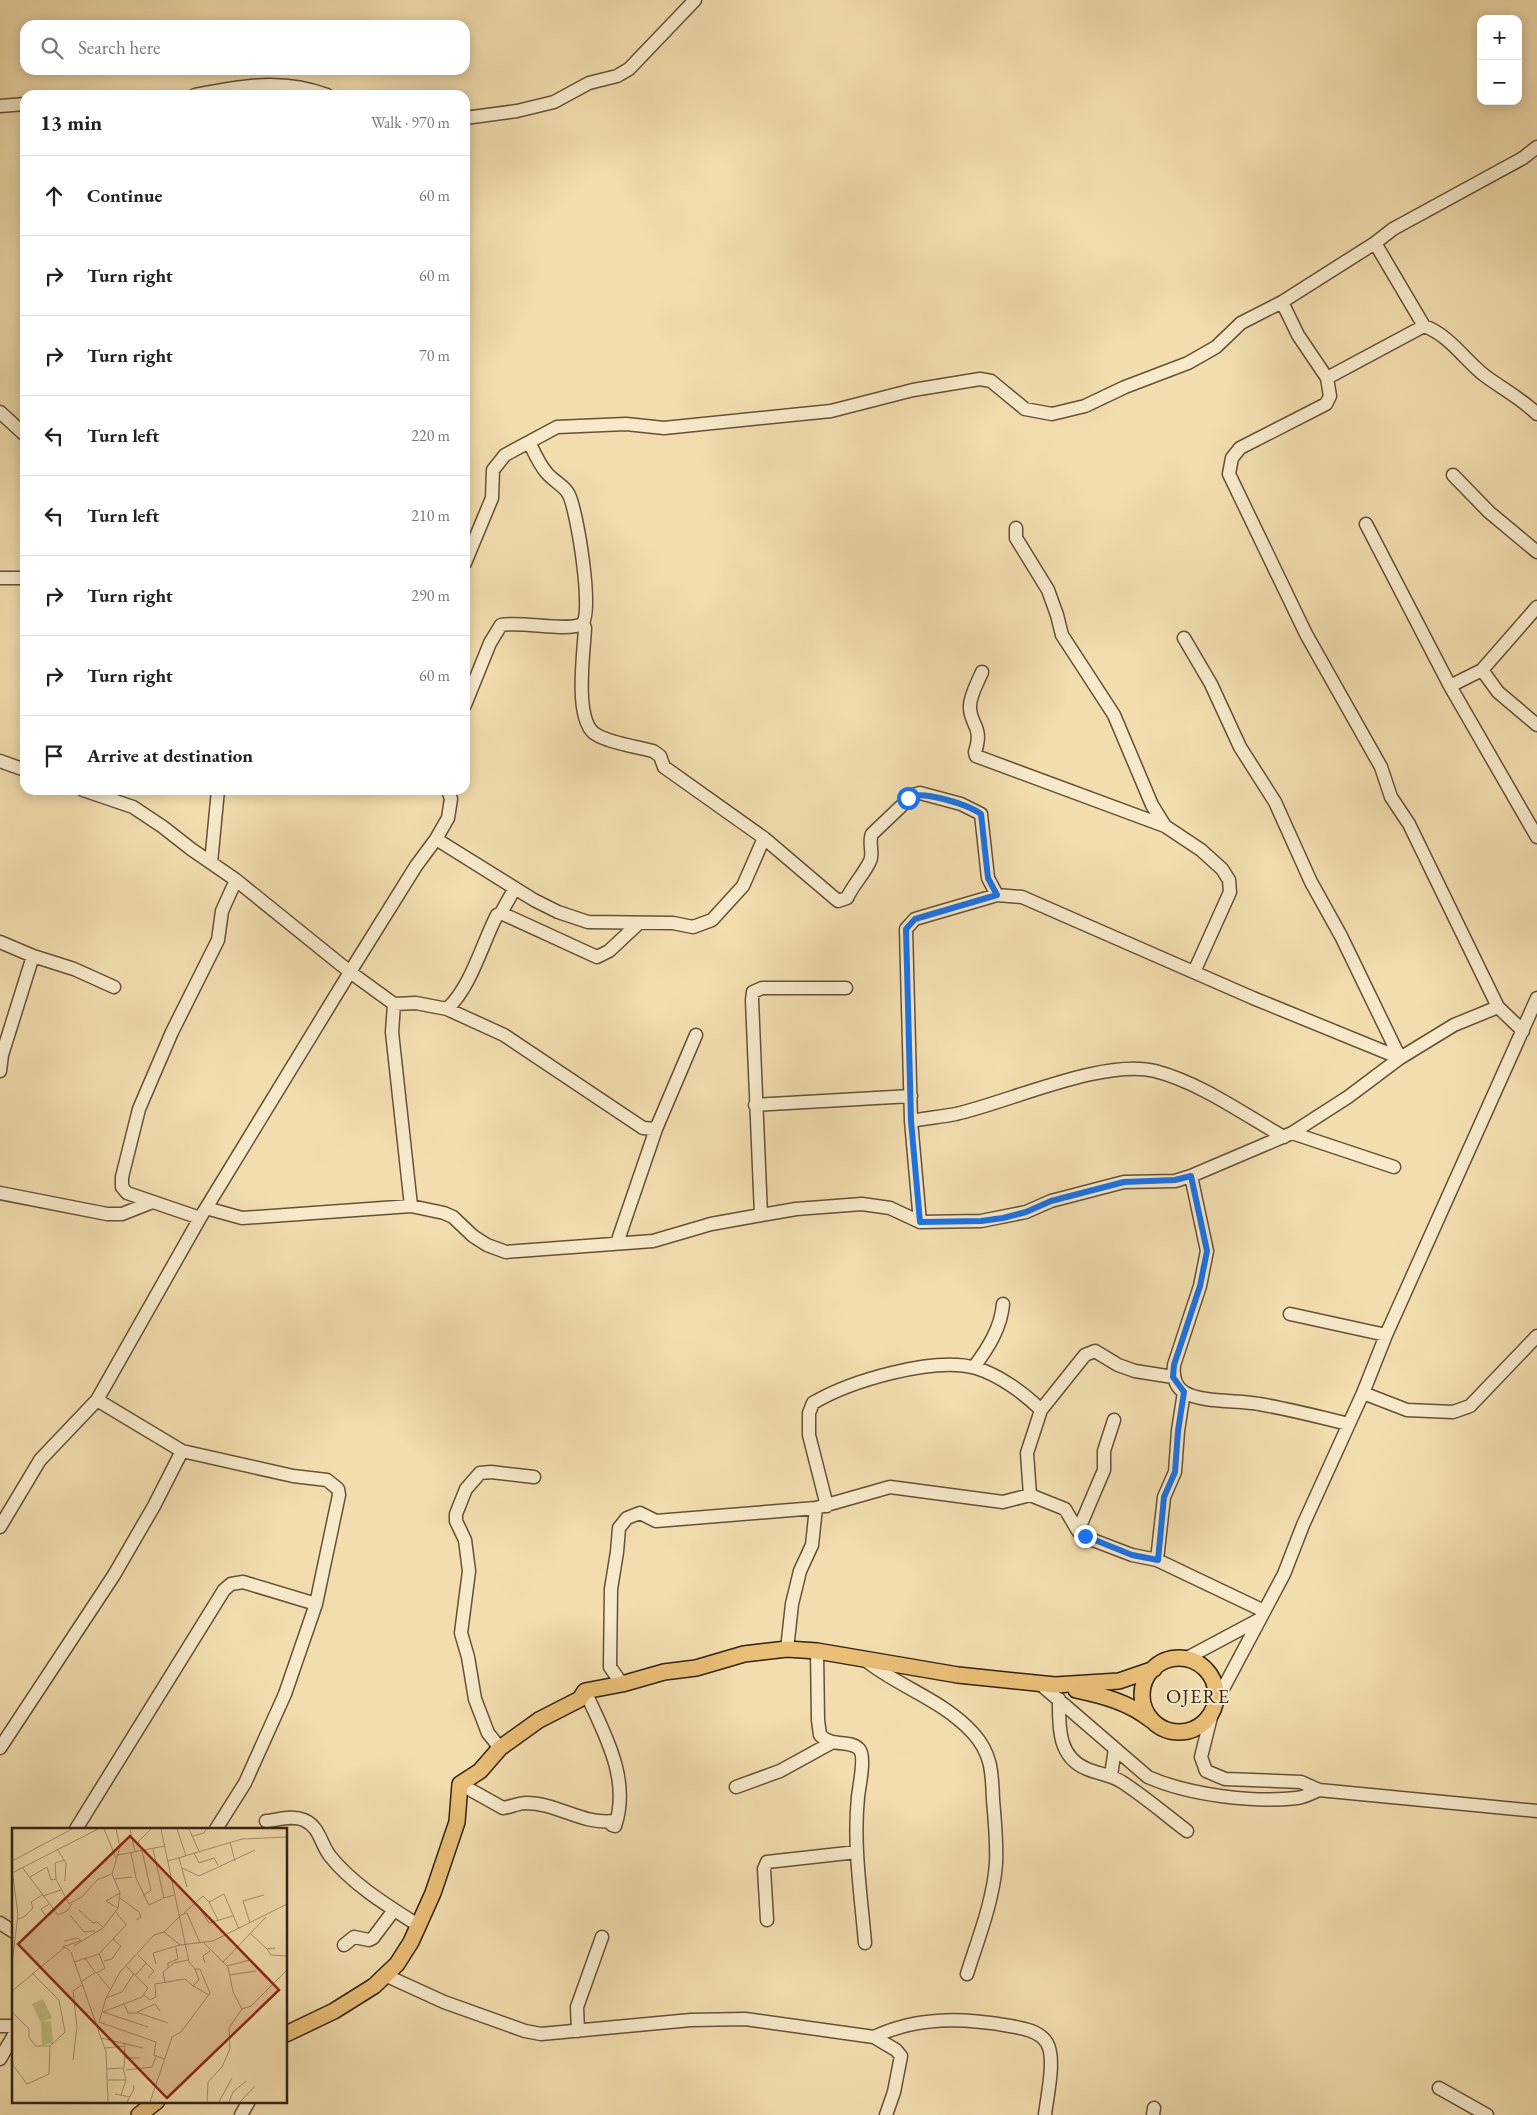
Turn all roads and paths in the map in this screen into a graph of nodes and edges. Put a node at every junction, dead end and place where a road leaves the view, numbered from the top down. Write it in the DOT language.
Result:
graph roads {
  1 [pos="695,0"];
  2 [pos="222,90"];
  3 [pos="314,90"];
  4 [pos="20,104"];
  5 [pos="0,106"];
  6 [pos="470,117"];
  7 [pos="1537,146"];
  8 [pos="1375,243"];
  9 [pos="1282,302"];
  10 [pos="1424,326"];
  11 [pos="1327,378"];
  12 [pos="0,412"];
  13 [pos="1537,414"];
  14 [pos="20,430"];
  15 [pos="529,442"];
  16 [pos="1453,475"];
  17 [pos="1366,524"];
  18 [pos="1016,528"];
  19 [pos="470,551"];
  20 [pos="1537,552"];
  21 [pos="0,578"];
  22 [pos="20,578"];
  23 [pos="1537,607"];
  24 [pos="583,623"];
  25 [pos="1184,638"];
  26 [pos="1482,670"];
  27 [pos="982,672"];
  28 [pos="1450,686"];
  29 [pos="470,693"];
  30 [pos="1537,725"];
  31 [pos="0,761"];
  32 [pos="20,768"];
  33 [pos="98,795"];
  34 [pos="218,795"];
  35 [pos="450,795"];
  36 [pos="1165,826"];
  37 [pos="1537,837"];
  38 [pos="764,838"];
  39 [pos="436,839"];
  40 [pos="211,863"];
  41 [pos="236,880"];
  42 [pos="515,888"];
  43 [pos="997,895"];
  44 [pos="501,913"];
  45 [pos="639,923"];
  46 [pos="0,942"];
  47 [pos="33,956"];
  48 [pos="350,972"];
  49 [pos="1194,972"];
  50 [pos="114,987"];
  51 [pos="846,988"];
  52 [pos="1537,998"];
  53 [pos="394,1004"];
  54 [pos="1498,1007"];
  55 [pos="447,1009"];
  56 [pos="1523,1031"];
  57 [pos="696,1035"];
  58 [pos="1400,1058"];
  59 [pos="0,1071"];
  60 [pos="910,1096"];
  61 [pos="756,1105"];
  62 [pos="911,1121"];
  63 [pos="656,1129"];
  64 [pos="1288,1135"];
  65 [pos="1394,1167"];
  66 [pos="1191,1176"];
  67 [pos="0,1193"];
  68 [pos="150,1203"];
  69 [pos="411,1206"];
  70 [pos="203,1213"];
  71 [pos="761,1215"];
  72 [pos="920,1222"];
  73 [pos="617,1243"];
  74 [pos="1003,1304"];
  75 [pos="1290,1314"];
  76 [pos="1386,1336"];
  77 [pos="1537,1336"];
  78 [pos="974,1367"];
  79 [pos="1173,1377"];
  80 [pos="1184,1392"];
  81 [pos="1363,1393"];
  82 [pos="97,1400"];
  83 [pos="1041,1410"];
  84 [pos="1114,1420"];
  85 [pos="1349,1424"];
  86 [pos="182,1451"];
  87 [pos="534,1477"];
  88 [pos="1030,1495"];
  89 [pos="822,1507"];
  90 [pos="0,1527"];
  91 [pos="1078,1531"];
  92 [pos="1158,1560"];
  93 [pos="316,1604"];
  94 [pos="1262,1615"];
  95 [pos="787,1650"];
  96 [pos="817,1651"];
  97 [pos="864,1659"];
  98 [pos="1186,1659"];
  99 [pos="1154,1669"];
  100 [pos="622,1684"];
  101 [pos="585,1691"];
  102 [pos="1057,1692"];
  103 [pos="1214,1707"];
  104 [pos="1153,1721"];
  105 [pos="831,1743"];
  106 [pos="0,1748"];
  107 [pos="500,1748"];
  108 [pos="1115,1749"];
  109 [pos="1111,1775"];
  110 [pos="460,1784"];
  111 [pos="736,1788"];
  112 [pos="1319,1790"];
  113 [pos="1537,1810"];
  114 [pos="266,1821"];
  115 [pos="77,1828"];
  116 [pos="217,1828"];
  117 [pos="1187,1831"];
  118 [pos="857,1852"];
  119 [pos="394,1910"];
  120 [pos="767,1920"];
  121 [pos="0,1923"];
  122 [pos="418,1925"];
  123 [pos="12,1930"];
  124 [pos="602,1937"];
  125 [pos="865,1943"];
  126 [pos="344,1945"];
  127 [pos="966,1974"];
  128 [pos="387,1976"];
  129 [pos="578,2031"];
  130 [pos="288,2033"];
  131 [pos="874,2037"];
  132 [pos="12,2038"];
  133 [pos="0,2058"];
  134 [pos="1439,2088"];
  135 [pos="156,2102"];
  136 [pos="248,2102"];
  137 [pos="139,2115"];
  138 [pos="241,2115"];
  139 [pos="886,2115"];
  140 [pos="1046,2115"];
  141 [pos="1487,2115"];
  1 -- 6 [label="street"];
  2 -- 3 [label="street"];
  4 -- 5 [label="street"];
  7 -- 8 [label="street"];
  8 -- 9 [label="street"];
  8 -- 10 [label="street"];
  9 -- 11 [label="street"];
  9 -- 15 [label="street"];
  10 -- 11 [label="street"];
  10 -- 13 [label="street"];
  11 -- 54 [label="street"];
  12 -- 14 [label="street"];
  15 -- 19 [label="street"];
  15 -- 24 [label="street"];
  16 -- 20 [label="street"];
  17 -- 28 [label="street"];
  18 -- 36 [label="street"];
  21 -- 22 [label="street"];
  23 -- 26 [label="street"];
  24 -- 29 [label="street"];
  24 -- 38 [label="street"];
  25 -- 58 [label="street"];
  26 -- 28 [label="street"];
  26 -- 30 [label="street"];
  27 -- 36 [label="street"];
  28 -- 37 [label="street"];
  31 -- 32 [label="street"];
  33 -- 40 [label="street"];
  34 -- 40 [label="street"];
  35 -- 39 [label="street"];
  36 -- 49 [label="street"];
  38 -- 43 [label="street"];
  38 -- 45 [label="street"];
  39 -- 42 [label="street"];
  39 -- 48 [label="street"];
  40 -- 41 [label="street"];
  41 -- 48 [label="street"];
  41 -- 68 [label="street"];
  42 -- 44 [label="street"];
  42 -- 45 [label="street"];
  43 -- 49 [label="street"];
  43 -- 60 [label="street"];
  44 -- 45 [label="street"];
  44 -- 55 [label="street"];
  46 -- 47 [label="street"];
  47 -- 50 [label="street"];
  47 -- 59 [label="street"];
  48 -- 53 [label="street"];
  48 -- 70 [label="street"];
  49 -- 58 [label="street"];
  51 -- 61 [label="street"];
  52 -- 56 [label="street"];
  53 -- 55 [label="street"];
  53 -- 69 [label="street"];
  54 -- 56 [label="street"];
  54 -- 58 [label="street"];
  55 -- 63 [label="street"];
  56 -- 76 [label="street"];
  57 -- 63 [label="street"];
  58 -- 64 [label="street"];
  60 -- 61 [label="street"];
  60 -- 62 [label="street"];
  61 -- 71 [label="street"];
  62 -- 64 [label="street"];
  62 -- 72 [label="street"];
  63 -- 73 [label="street"];
  64 -- 65 [label="street"];
  64 -- 66 [label="street"];
  66 -- 72 [label="street"];
  66 -- 79 [label="street"];
  67 -- 68 [label="street"];
  68 -- 70 [label="street"];
  69 -- 70 [label="street"];
  69 -- 73 [label="street"];
  70 -- 82 [label="street"];
  71 -- 72 [label="street"];
  71 -- 73 [label="street"];
  74 -- 78 [label="street"];
  75 -- 76 [label="street"];
  76 -- 81 [label="street"];
  77 -- 81 [label="street"];
  78 -- 83 [label="street"];
  78 -- 89 [label="street"];
  79 -- 80 [label="street"];
  79 -- 83 [label="street"];
  80 -- 85 [label="street"];
  80 -- 92 [label="street"];
  81 -- 85 [label="street"];
  82 -- 86 [label="street"];
  82 -- 90 [label="street"];
  83 -- 88 [label="street"];
  84 -- 91 [label="street"];
  85 -- 94 [label="street"];
  86 -- 93 [label="street"];
  86 -- 106 [label="street"];
  87 -- 107 [label="street"];
  88 -- 89 [label="street"];
  88 -- 91 [label="street"];
  89 -- 95 [label="street"];
  89 -- 100 [label="street"];
  91 -- 92 [label="street"];
  92 -- 94 [label="street"];
  93 -- 115 [label="street"];
  93 -- 116 [label="street"];
  94 -- 98 [label="street"];
  94 -- 103 [label="street"];
  95 -- 96 [label="main road"];
  95 -- 100 [label="main road"];
  96 -- 97 [label="main road"];
  96 -- 105 [label="street"];
  97 -- 102 [label="main road"];
  97 -- 127 [label="street"];
  98 -- 99 [label="main road"];
  98 -- 103 [label="main road"];
  99 -- 102 [label="main road"];
  99 -- 104 [label="main road"];
  100 -- 101 [label="main road"];
  101 -- 107 [label="main road"];
  101 -- 110 [label="street"];
  102 -- 104 [label="main road"];
  102 -- 108 [label="street"];
  102 -- 109 [label="street"];
  103 -- 104 [label="main road"];
  103 -- 112 [label="street"];
  105 -- 111 [label="street"];
  105 -- 118 [label="street"];
  107 -- 110 [label="main road"];
  108 -- 109 [label="street"];
  108 -- 112 [label="street"];
  109 -- 117 [label="street"];
  110 -- 122 [label="main road"];
  112 -- 113 [label="street"];
  114 -- 119 [label="street"];
  118 -- 120 [label="street"];
  118 -- 125 [label="street"];
  119 -- 122 [label="street"];
  119 -- 126 [label="street"];
  121 -- 123 [label="street"];
  122 -- 128 [label="main road"];
  124 -- 129 [label="street"];
  128 -- 129 [label="street"];
  128 -- 130 [label="main road"];
  129 -- 131 [label="street"];
  131 -- 139 [label="street"];
  131 -- 140 [label="street"];
  132 -- 133 [label="street"];
  134 -- 141 [label="street"];
  135 -- 137 [label="main road"];
  136 -- 138 [label="street"];
}
